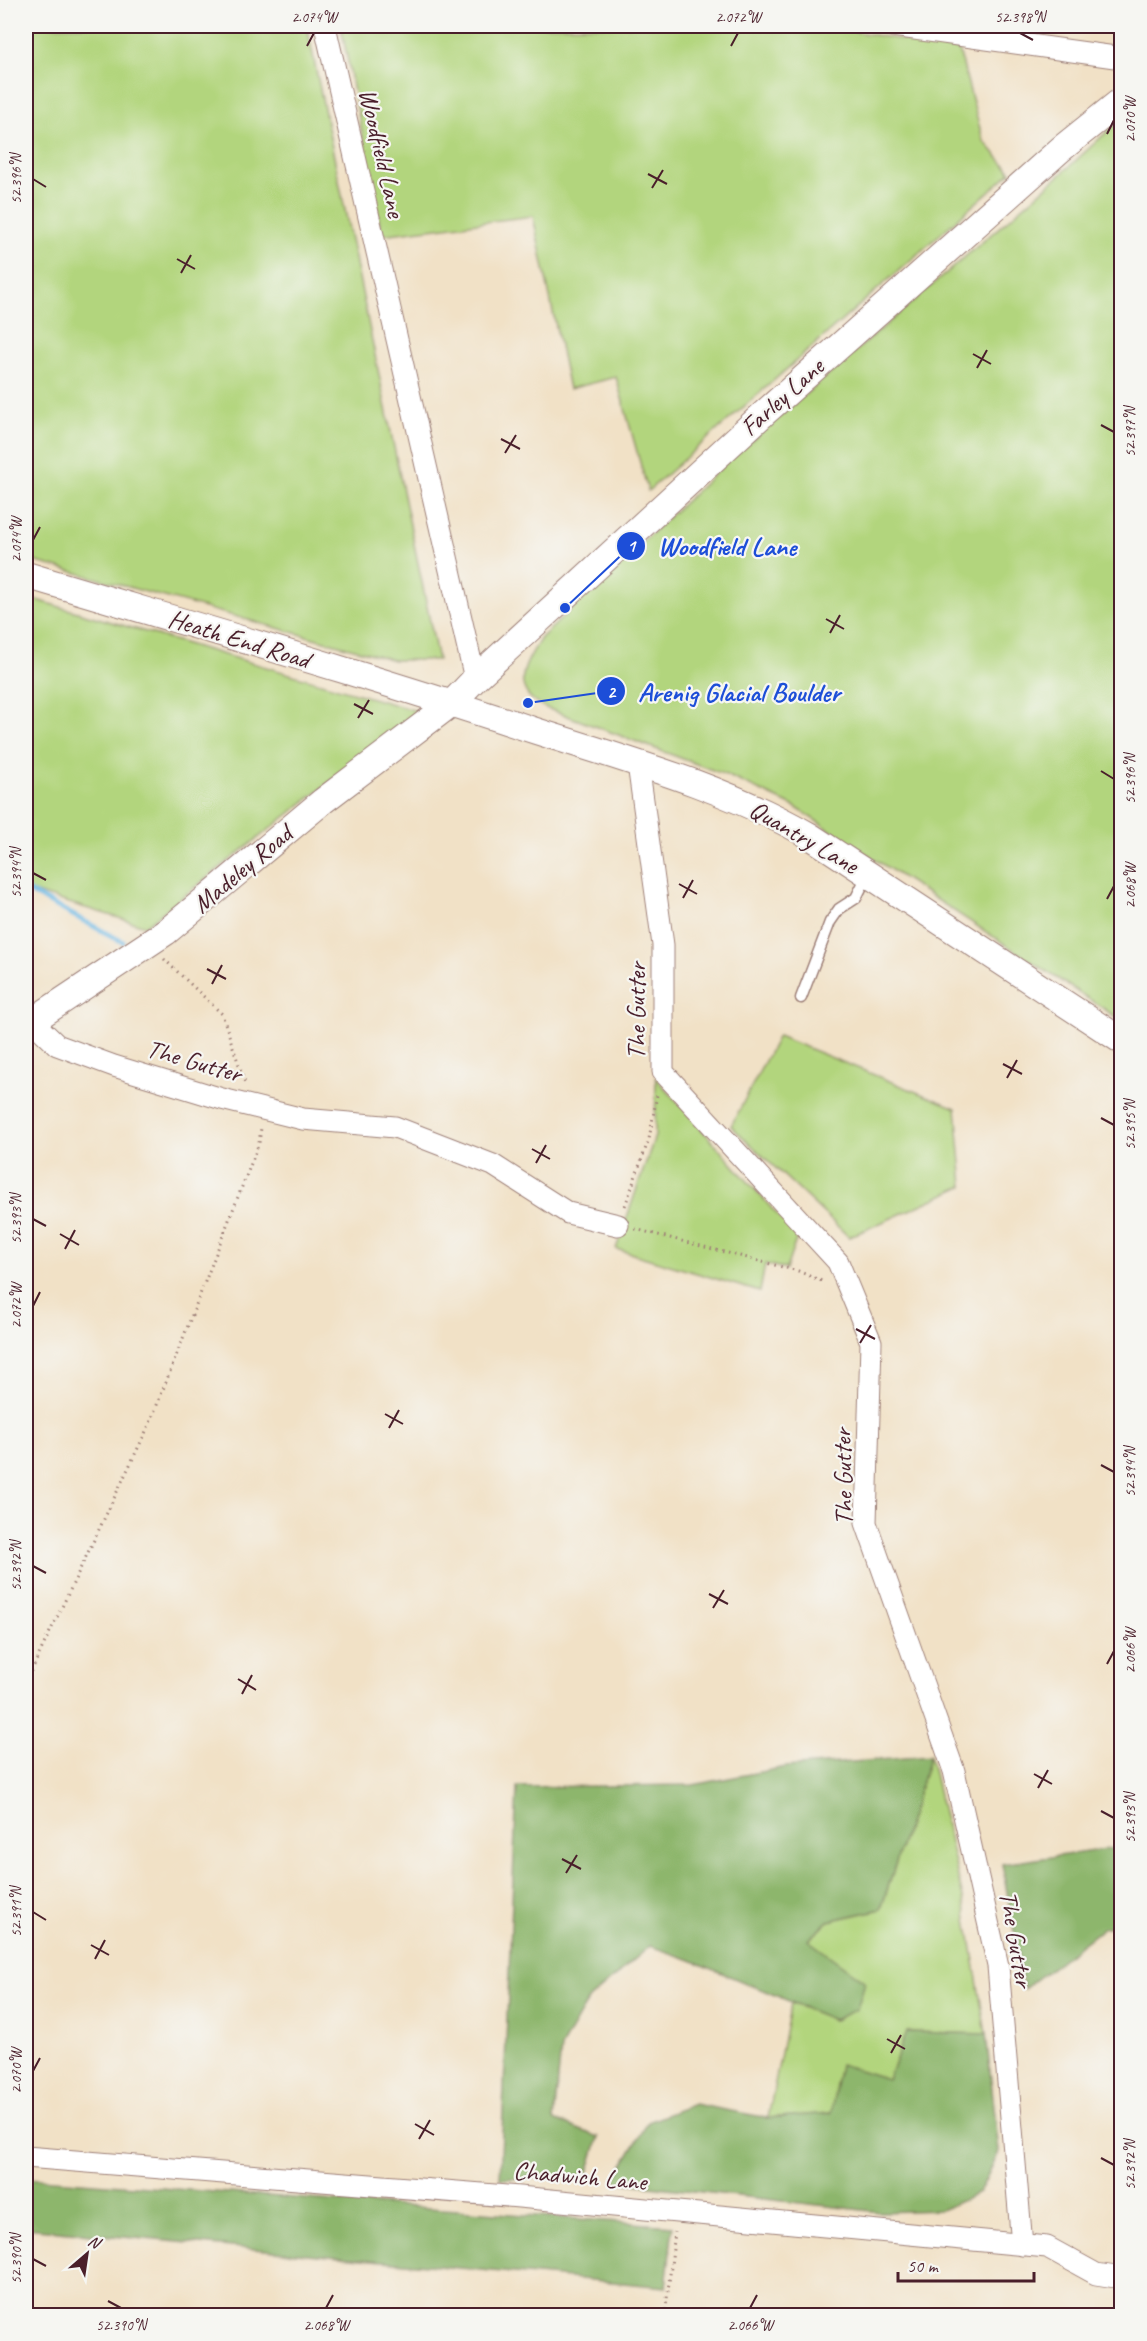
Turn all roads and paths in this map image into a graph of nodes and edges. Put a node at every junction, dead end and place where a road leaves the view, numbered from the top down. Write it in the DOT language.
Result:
graph roads {
  1 [pos="325,26"];
  2 [pos="892,26"];
  3 [pos="1122,58"];
  4 [pos="1122,100"];
  5 [pos="26,575"];
  6 [pos="475,679"];
  7 [pos="452,703"];
  8 [pos="638,764"];
  9 [pos="868,874"];
  10 [pos="146,946"];
  11 [pos="801,998"];
  12 [pos="28,1023"];
  13 [pos="1122,1041"];
  14 [pos="663,1067"];
  15 [pos="252,1105"];
  16 [pos="618,1225"];
  17 [pos="849,1289"];
  18 [pos="26,1682"];
  19 [pos="26,2157"];
  20 [pos="677,2212"];
  21 [pos="1022,2245"];
  22 [pos="1122,2278"];
  23 [pos="665,2316"];
  1 -- 6 [label="street, Woodfield Lane"];
  2 -- 3 [label="street"];
  4 -- 6 [label="street, Farley Lane"];
  5 -- 7 [label="street, Heath End Road"];
  6 -- 7 [label="street, Farley Lane"];
  7 -- 8 [label="street, Quantry Lane"];
  7 -- 10 [label="street, Madeley Road"];
  8 -- 9 [label="street, Quantry Lane"];
  8 -- 14 [label="street, The Gutter"];
  9 -- 11 [label="lane"];
  9 -- 13 [label="street, Quantry Lane"];
  10 -- 12 [label="street, Madeley Road"];
  10 -- 15 [label="path"];
  12 -- 15 [label="street, The Gutter"];
  14 -- 16 [label="path"];
  14 -- 17 [label="street, The Gutter"];
  15 -- 16 [label="street, The Gutter"];
  15 -- 18 [label="path"];
  16 -- 17 [label="path"];
  17 -- 21 [label="street, The Gutter"];
  19 -- 20 [label="street, Chadwich Lane"];
  20 -- 21 [label="street, Chadwich Lane"];
  20 -- 23 [label="path"];
  21 -- 22 [label="street, Chadwich Lane"];
}
